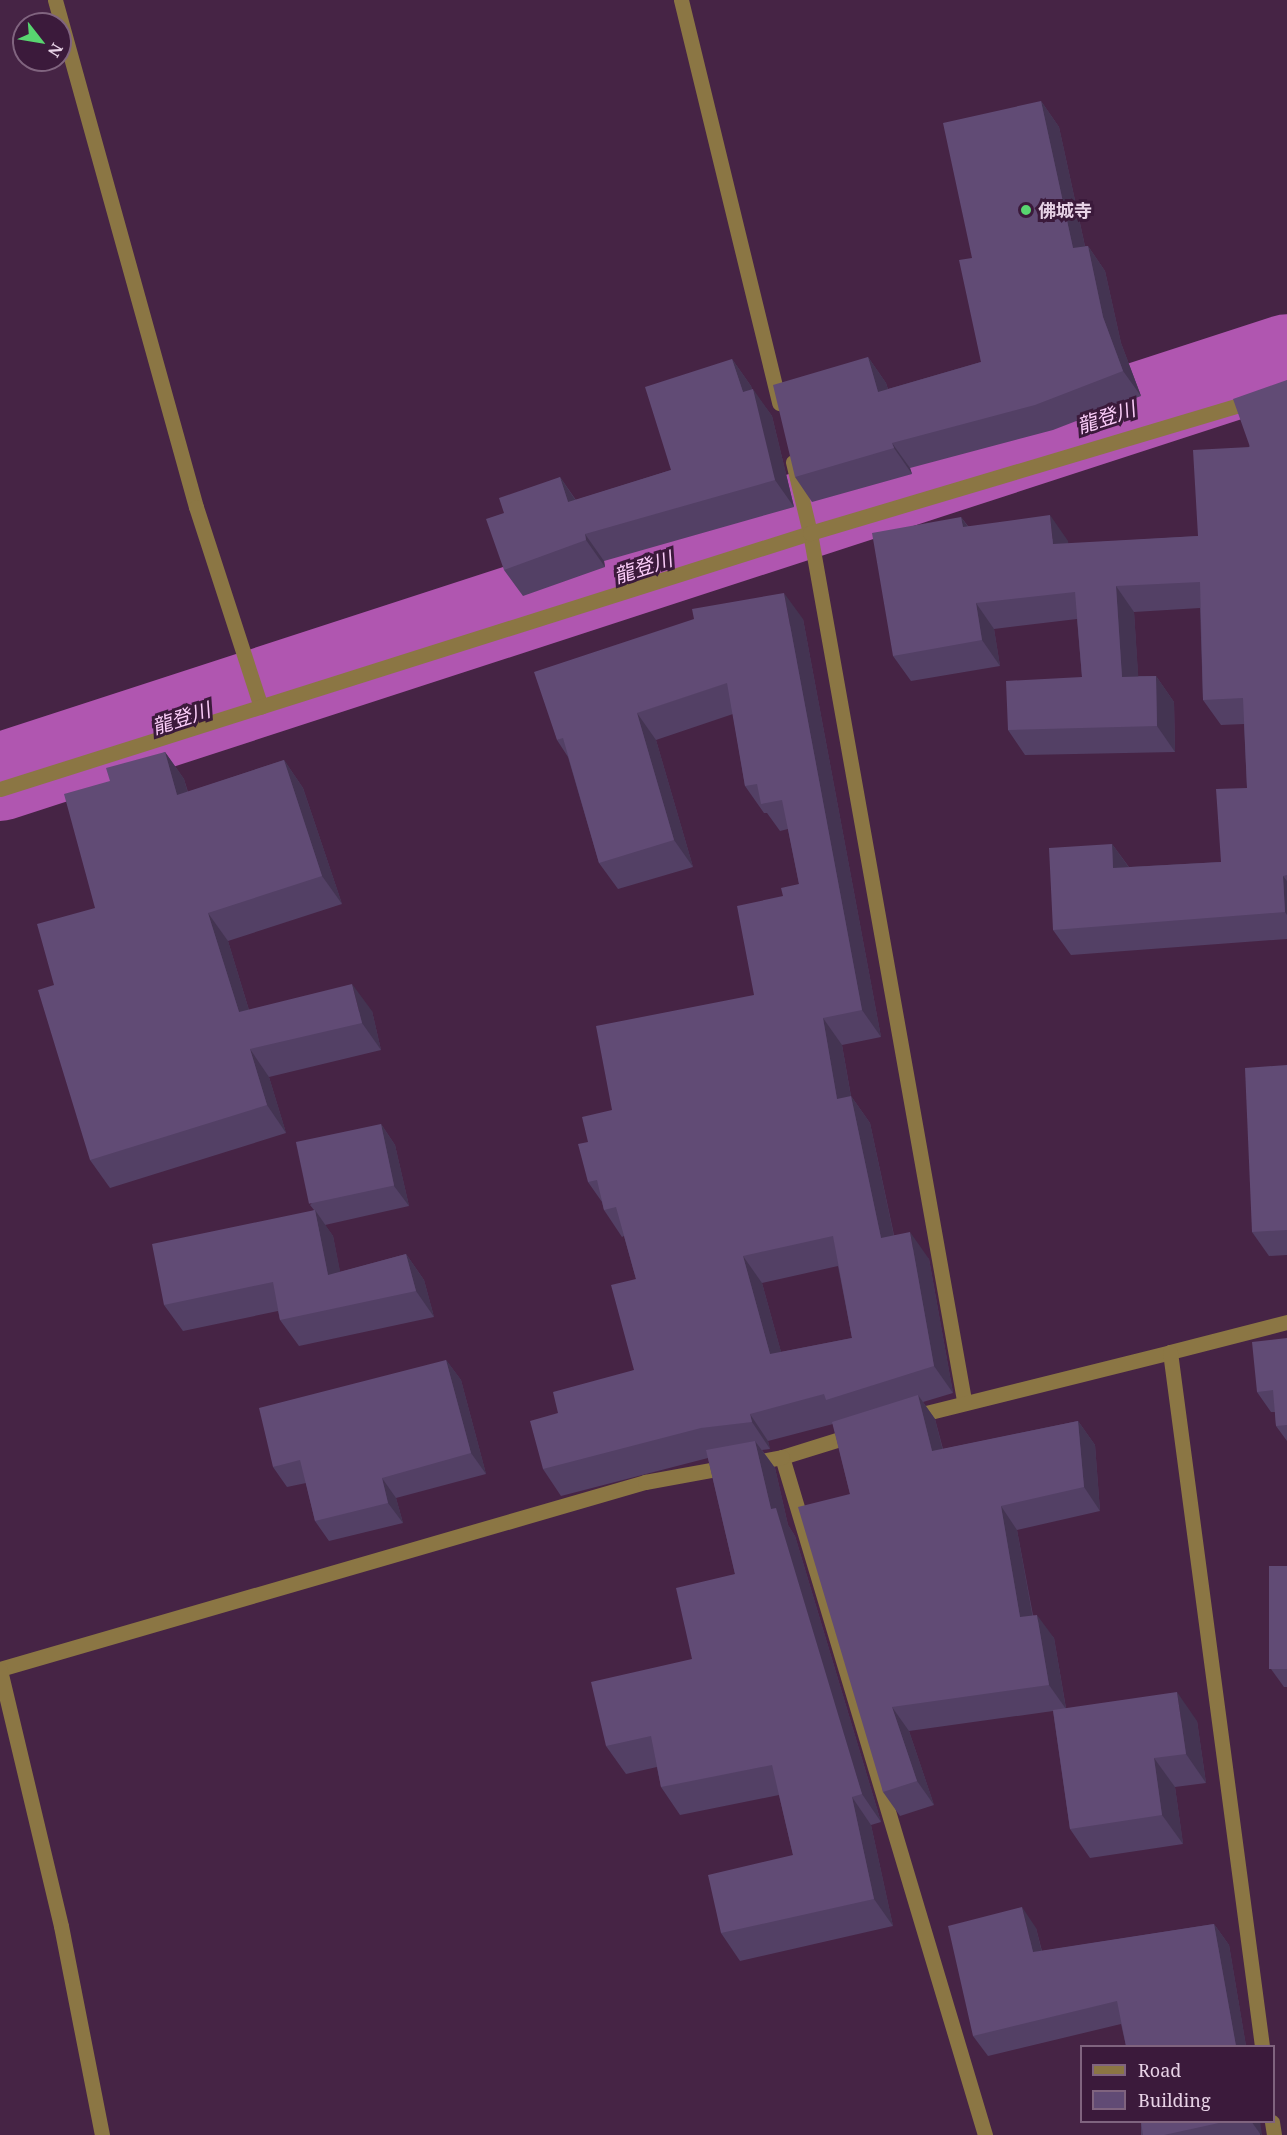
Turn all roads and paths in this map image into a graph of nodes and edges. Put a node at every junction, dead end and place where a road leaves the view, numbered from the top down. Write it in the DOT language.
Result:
graph roads {
  1 [pos="55,0"];
  2 [pos="681,0"];
  3 [pos="1287,391"];
  4 [pos="782,417"];
  5 [pos="788,440"];
  6 [pos="810,533"];
  7 [pos="260,705"];
  8 [pos="0,789"];
  9 [pos="1287,1322"];
  10 [pos="1170,1352"];
  11 [pos="964,1400"];
  12 [pos="896,1421"];
  13 [pos="873,1429"];
  14 [pos="782,1457"];
  15 [pos="0,1669"];
  16 [pos="1262,2045"];
  17 [pos="102,2135"];
  18 [pos="985,2135"];
  1 -- 7 [label="street"];
  2 -- 4 [label="street"];
  3 -- 6 [label="street"];
  5 -- 6 [label="street"];
  6 -- 7 [label="street"];
  6 -- 11 [label="street"];
  7 -- 8 [label="street"];
  9 -- 10 [label="street"];
  10 -- 11 [label="street"];
  10 -- 16 [label="street"];
  11 -- 12 [label="street"];
  13 -- 14 [label="street"];
  14 -- 15 [label="street"];
  14 -- 18 [label="street"];
  15 -- 17 [label="street"];
}
